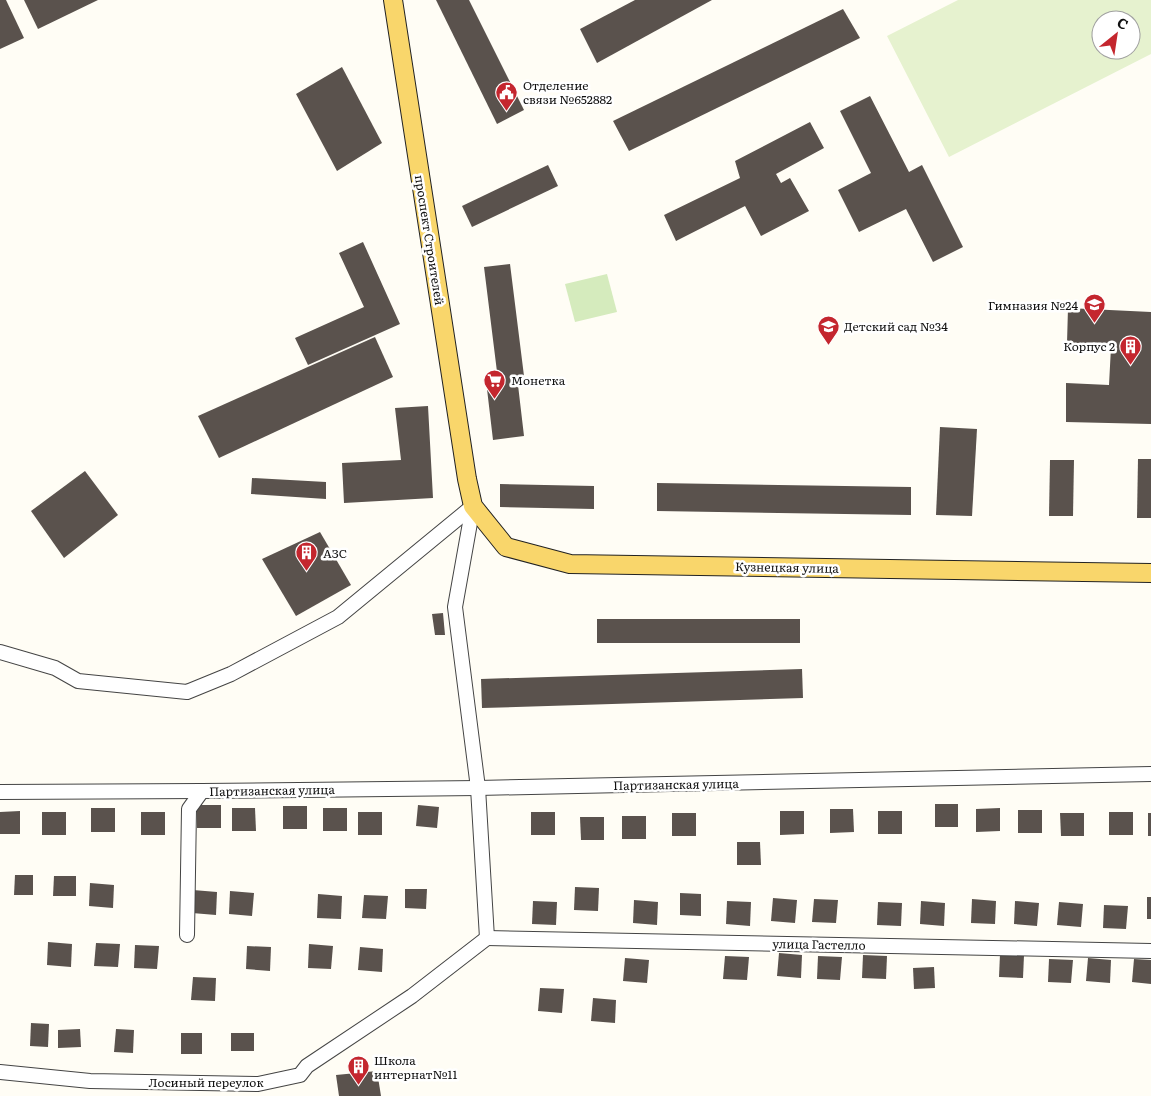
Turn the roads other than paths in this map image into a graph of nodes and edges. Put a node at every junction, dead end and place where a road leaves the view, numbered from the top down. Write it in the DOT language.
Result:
graph roads {
  1 [pos="393,0"];
  2 [pos="467,479"];
  3 [pos="473,506"];
  4 [pos="1151,573"];
  5 [pos="0,652"];
  6 [pos="1151,774"];
  7 [pos="478,788"];
  8 [pos="202,791"];
  9 [pos="0,792"];
  10 [pos="187,935"];
  11 [pos="487,938"];
  12 [pos="1151,951"];
  13 [pos="0,1072"];
  1 -- 2 [label="main road, проспект Строителей"];
  2 -- 3 [label="main road, Кузнецкая улица"];
  3 -- 4 [label="main road, Кузнецкая улица"];
  3 -- 5 [label="street"];
  3 -- 7 [label="street"];
  6 -- 7 [label="street, Партизанская улица"];
  7 -- 8 [label="street, Партизанская улица"];
  7 -- 11 [label="street"];
  8 -- 9 [label="street, Партизанская улица"];
  8 -- 10 [label="street, Партизанская улица"];
  11 -- 12 [label="street, улица Гастелло"];
  11 -- 13 [label="street, Лосиный переулок"];
}
